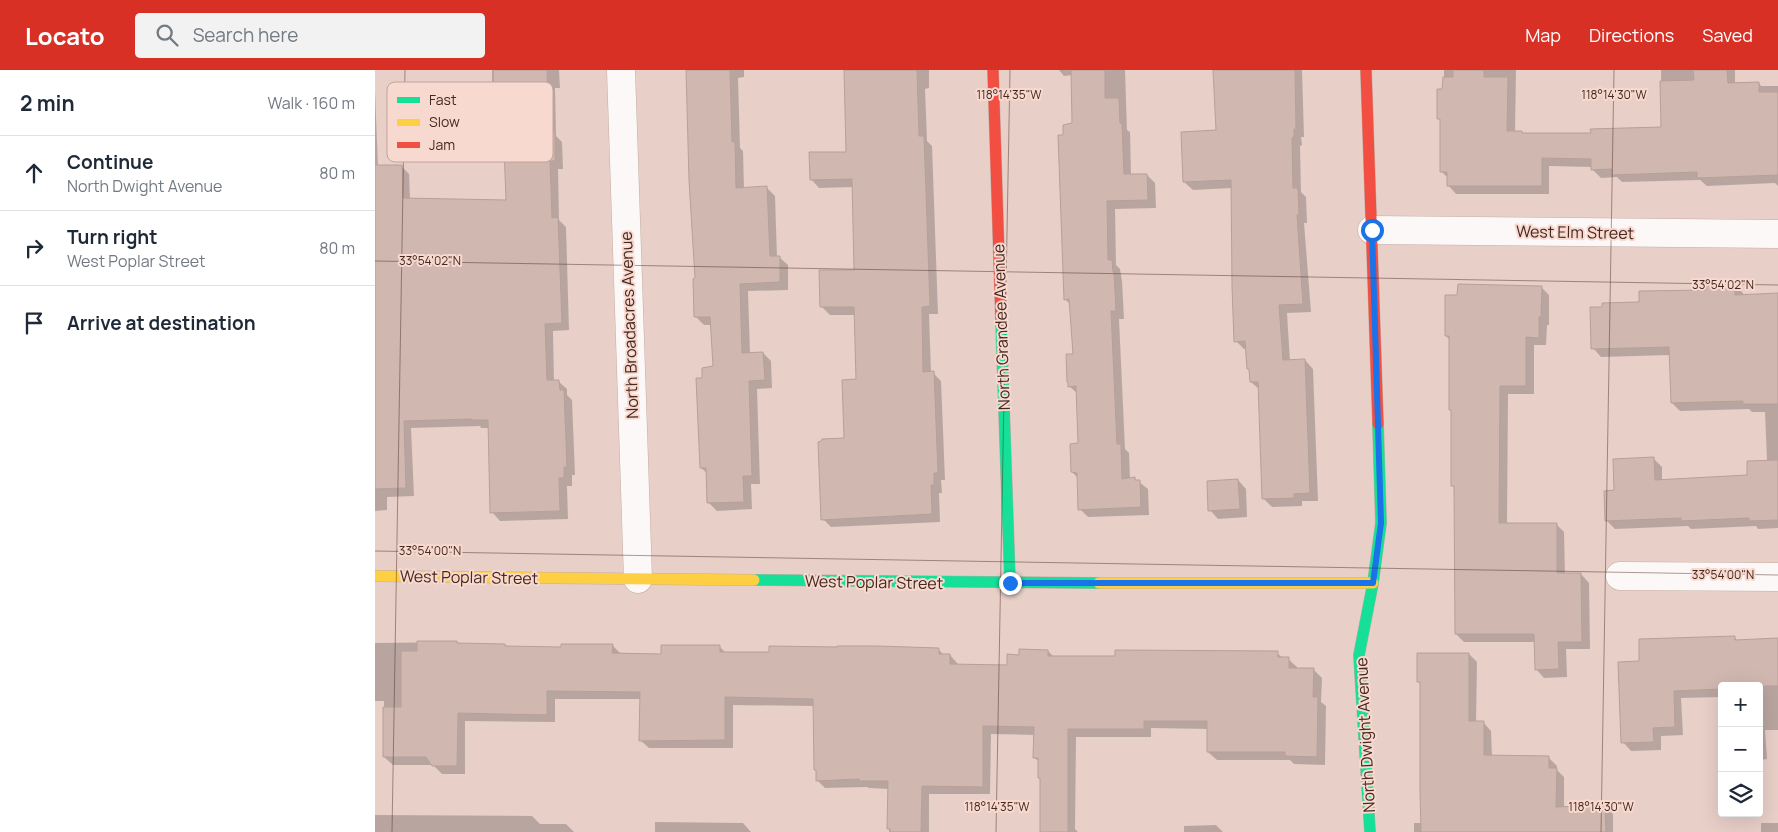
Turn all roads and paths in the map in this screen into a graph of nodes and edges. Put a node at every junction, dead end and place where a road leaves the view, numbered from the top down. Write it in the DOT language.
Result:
graph roads {
  1 [pos="621,70"];
  2 [pos="993,70"];
  3 [pos="1366,70"];
  4 [pos="1372,230"];
  5 [pos="1778,234"];
  6 [pos="375,576"];
  7 [pos="1620,576"];
  8 [pos="1778,578"];
  9 [pos="638,579"];
  10 [pos="1010,583"];
  11 [pos="1373,583"];
  12 [pos="1370,832"];
  1 -- 9 [label="street, North Broadacres Avenue"];
  2 -- 10 [label="street, North Grandee Avenue"];
  3 -- 4 [label="street, North Dwight Avenue"];
  4 -- 5 [label="street, West Elm Street"];
  4 -- 11 [label="street, North Dwight Avenue"];
  6 -- 9 [label="street, West Poplar Street"];
  7 -- 8 [label="street"];
  9 -- 10 [label="street, West Poplar Street"];
  10 -- 11 [label="street, West Poplar Street"];
  11 -- 12 [label="street, North Dwight Avenue"];
}
